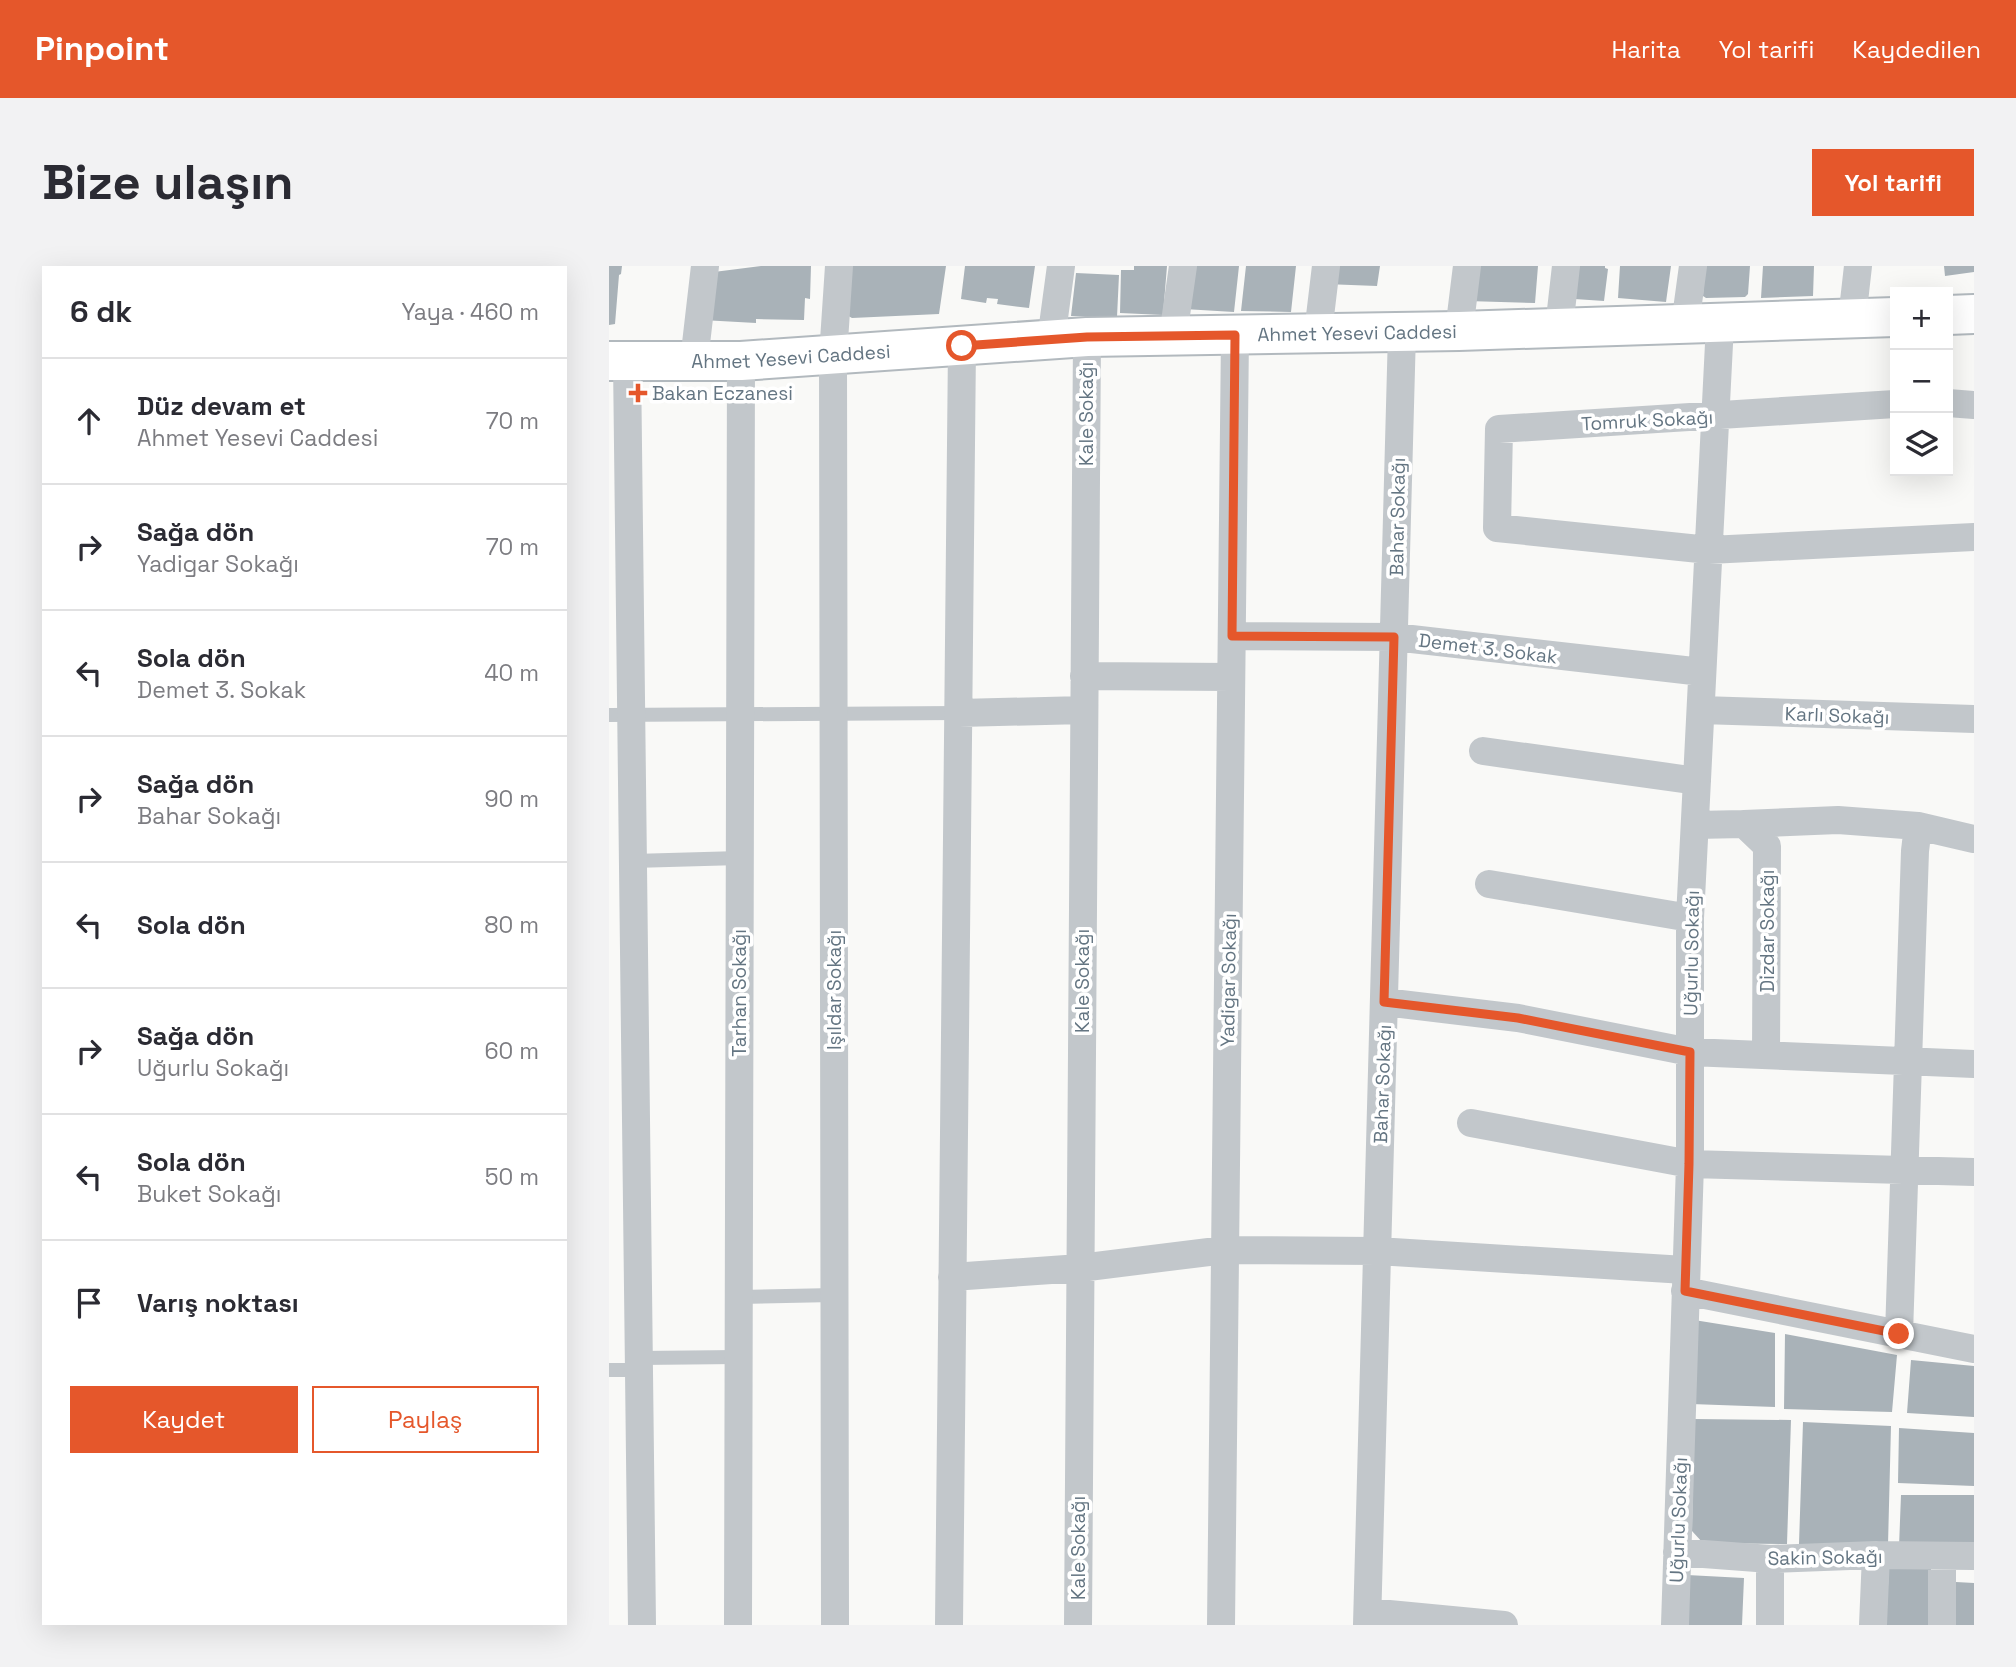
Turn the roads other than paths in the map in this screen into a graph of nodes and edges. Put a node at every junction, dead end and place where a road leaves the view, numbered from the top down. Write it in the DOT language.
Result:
graph roads {
  1 [pos="705,266"];
  2 [pos="839,266"];
  3 [pos="1061,266"];
  4 [pos="1183,266"];
  5 [pos="1326,266"];
  6 [pos="1467,266"];
  7 [pos="1566,266"];
  8 [pos="1693,266"];
  9 [pos="1858,266"];
  10 [pos="1974,314"];
  11 [pos="1953,315"];
  12 [pos="1890,317"];
  13 [pos="1851,319"];
  14 [pos="1703,325"];
  15 [pos="1559,328"];
  16 [pos="1459,331"];
  17 [pos="1402,332"];
  18 [pos="1318,334"];
  19 [pos="1235,335"];
  20 [pos="1173,336"];
  21 [pos="1069,338"];
  22 [pos="962,346"];
  23 [pos="833,356"];
  24 [pos="741,360"];
  25 [pos="618,361"];
  26 [pos="694,361"];
  27 [pos="1953,403"];
  28 [pos="1890,404"];
  29 [pos="1974,405"];
  30 [pos="1715,416"];
  31 [pos="1974,537"];
  32 [pos="1709,550"];
  33 [pos="1232,636"];
  34 [pos="1394,637"];
  35 [pos="1702,672"];
  36 [pos="1084,676"];
  37 [pos="1231,677"];
  38 [pos="1084,710"];
  39 [pos="1701,710"];
  40 [pos="740,713"];
  41 [pos="959,713"];
  42 [pos="620,715"];
  43 [pos="834,715"];
  44 [pos="1974,719"];
  45 [pos="1483,751"];
  46 [pos="1697,780"];
  47 [pos="1744,824"];
  48 [pos="1695,825"];
  49 [pos="1918,826"];
  50 [pos="1974,839"];
  51 [pos="740,858"];
  52 [pos="633,860"];
  53 [pos="1489,884"];
  54 [pos="1690,918"];
  55 [pos="1384,1002"];
  56 [pos="1690,1052"];
  57 [pos="1766,1055"];
  58 [pos="1907,1061"];
  59 [pos="1974,1064"];
  60 [pos="1471,1123"];
  61 [pos="1689,1164"];
  62 [pos="1905,1170"];
  63 [pos="1974,1172"];
  64 [pos="1225,1250"];
  65 [pos="1377,1251"];
  66 [pos="1080,1268"];
  67 [pos="953,1278"];
  68 [pos="1685,1280"];
  69 [pos="834,1295"];
  70 [pos="739,1297"];
  71 [pos="1899,1334"];
  72 [pos="1974,1349"];
  73 [pos="738,1357"];
  74 [pos="639,1364"];
  75 [pos="609,1370"];
  76 [pos="1677,1552"];
  77 [pos="1876,1555"];
  78 [pos="1942,1556"];
  79 [pos="1974,1556"];
  80 [pos="1770,1559"];
  81 [pos="1367,1619"];
  82 [pos="642,1625"];
  83 [pos="738,1625"];
  84 [pos="835,1625"];
  85 [pos="949,1625"];
  86 [pos="1078,1625"];
  87 [pos="1221,1625"];
  88 [pos="1504,1625"];
  89 [pos="1675,1625"];
  90 [pos="1770,1625"];
  91 [pos="1873,1625"];
  92 [pos="1942,1625"];
  1 -- 26 [label="street"];
  2 -- 23 [label="street, Işıldar Sokağı"];
  3 -- 21 [label="street, Kale Sokağı"];
  4 -- 20 [label="street"];
  5 -- 18 [label="street"];
  6 -- 16 [label="street"];
  7 -- 15 [label="street"];
  8 -- 14 [label="street, Uğurlu Sokağı"];
  9 -- 13 [label="street"];
  10 -- 11 [label="street"];
  12 -- 13 [label="street, Ahmet Yesevi Caddesi"];
  13 -- 14 [label="street, Ahmet Yesevi Caddesi"];
  14 -- 15 [label="street, Ahmet Yesevi Caddesi"];
  14 -- 30 [label="street, Uğurlu Sokağı"];
  15 -- 16 [label="street, Ahmet Yesevi Caddesi"];
  16 -- 17 [label="street, Ahmet Yesevi Caddesi"];
  17 -- 18 [label="street, Ahmet Yesevi Caddesi"];
  17 -- 34 [label="street, Bahar Sokağı"];
  18 -- 19 [label="street, Ahmet Yesevi Caddesi"];
  19 -- 20 [label="street, Ahmet Yesevi Caddesi"];
  19 -- 33 [label="street, Yadigar Sokağı"];
  20 -- 21 [label="street, Ahmet Yesevi Caddesi"];
  21 -- 22 [label="street, Ahmet Yesevi Caddesi"];
  21 -- 36 [label="street, Kale Sokağı"];
  22 -- 23 [label="street, Ahmet Yesevi Caddesi"];
  22 -- 41 [label="street"];
  23 -- 24 [label="street, Ahmet Yesevi Caddesi"];
  23 -- 43 [label="street, Işıldar Sokağı"];
  24 -- 26 [label="street, Ahmet Yesevi Caddesi"];
  24 -- 40 [label="street, Tarhan Sokağı"];
  25 -- 26 [label="street, Ahmet Yesevi Caddesi"];
  25 -- 42 [label="street"];
  27 -- 29 [label="street"];
  28 -- 30 [label="street, Tomruk Sokağı"];
  30 -- 32 [label="street, Uğurlu Sokağı"];
  30 -- 32 [label="street, Tomruk Sokağı"];
  31 -- 32 [label="street"];
  32 -- 35 [label="street, Uğurlu Sokağı"];
  33 -- 34 [label="street, Demet 3. Sokak"];
  33 -- 37 [label="street, Yadigar Sokağı"];
  34 -- 35 [label="street, Demet 3. Sokak"];
  34 -- 55 [label="street, Bahar Sokağı"];
  35 -- 39 [label="street, Uğurlu Sokağı"];
  36 -- 37 [label="street"];
  36 -- 38 [label="street, Kale Sokağı"];
  37 -- 64 [label="street, Yadigar Sokağı"];
  38 -- 41 [label="street"];
  38 -- 66 [label="street, Kale Sokağı"];
  39 -- 44 [label="street, Karlı Sokağı"];
  39 -- 46 [label="street, Uğurlu Sokağı"];
  40 -- 42 [label="lane"];
  40 -- 43 [label="lane"];
  40 -- 51 [label="street, Tarhan Sokağı"];
  41 -- 43 [label="lane"];
  41 -- 67 [label="street"];
  42 -- 52 [label="street"];
  43 -- 69 [label="street, Işıldar Sokağı"];
  45 -- 46 [label="street"];
  46 -- 48 [label="street, Uğurlu Sokağı"];
  47 -- 48 [label="street"];
  47 -- 49 [label="street"];
  47 -- 57 [label="street, Dizdar Sokağı"];
  48 -- 54 [label="street, Uğurlu Sokağı"];
  49 -- 50 [label="street"];
  49 -- 58 [label="street"];
  51 -- 52 [label="lane"];
  51 -- 70 [label="street, Tarhan Sokağı"];
  52 -- 74 [label="street"];
  53 -- 54 [label="street"];
  54 -- 56 [label="street, Uğurlu Sokağı"];
  55 -- 56 [label="street"];
  55 -- 65 [label="street, Bahar Sokağı"];
  56 -- 57 [label="street"];
  56 -- 61 [label="street, Uğurlu Sokağı"];
  57 -- 58 [label="street"];
  58 -- 59 [label="street"];
  58 -- 62 [label="street"];
  60 -- 61 [label="street"];
  61 -- 62 [label="street"];
  61 -- 68 [label="street, Uğurlu Sokağı"];
  62 -- 63 [label="street"];
  62 -- 71 [label="street"];
  64 -- 65 [label="street"];
  64 -- 66 [label="street"];
  64 -- 87 [label="street, Yadigar Sokağı"];
  65 -- 68 [label="street"];
  65 -- 81 [label="street, Bahar Sokağı"];
  66 -- 67 [label="street"];
  66 -- 86 [label="street, Kale Sokağı"];
  67 -- 85 [label="street"];
  68 -- 71 [label="street"];
  68 -- 76 [label="street, Uğurlu Sokağı"];
  69 -- 70 [label="lane"];
  69 -- 84 [label="street, Işıldar Sokağı"];
  70 -- 73 [label="street, Tarhan Sokağı"];
  71 -- 72 [label="street"];
  73 -- 74 [label="lane"];
  73 -- 83 [label="street, Tarhan Sokağı"];
  74 -- 75 [label="lane"];
  74 -- 82 [label="street"];
  76 -- 80 [label="street, Sakin Sokağı"];
  76 -- 89 [label="street, Uğurlu Sokağı"];
  77 -- 78 [label="street, Sakin Sokağı"];
  77 -- 80 [label="street, Sakin Sokağı"];
  77 -- 91 [label="street"];
  78 -- 79 [label="street, Sakin Sokağı"];
  78 -- 92 [label="street"];
  80 -- 90 [label="street"];
  81 -- 88 [label="street"];
}
